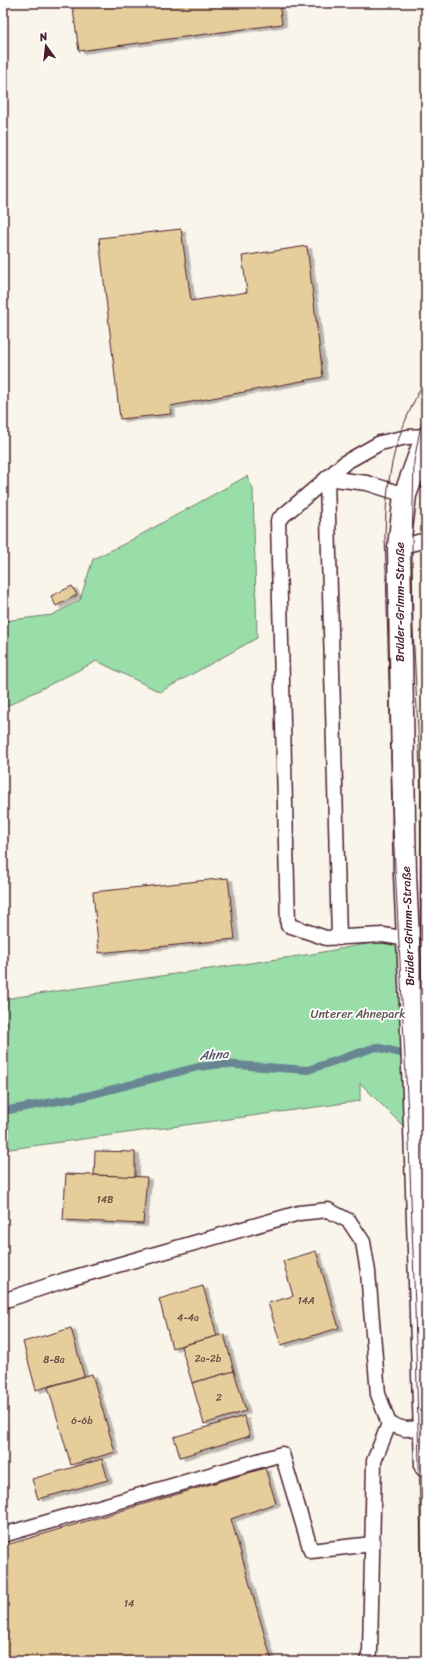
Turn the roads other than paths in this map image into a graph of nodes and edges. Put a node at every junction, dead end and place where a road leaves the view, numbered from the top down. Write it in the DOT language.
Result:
graph roads {
  1 [pos="426,437"];
  2 [pos="328,478"];
  3 [pos="405,495"];
  4 [pos="426,540"];
  5 [pos="399,547"];
  6 [pos="339,938"];
  7 [pos="408,939"];
  8 [pos="3,1301"];
  9 [pos="389,1424"];
  10 [pos="425,1428"];
  11 [pos="426,1466"];
  12 [pos="3,1535"];
  13 [pos="372,1544"];
  14 [pos="367,1661"];
  1 -- 2 [label="lane"];
  1 -- 3 [label="street, Brüder-Grimm-Straße"];
  2 -- 3 [label="lane"];
  2 -- 6 [label="lane"];
  2 -- 6 [label="lane"];
  3 -- 5 [label="street, Brüder-Grimm-Straße"];
  4 -- 5 [label="lane"];
  5 -- 7 [label="street, Brüder-Grimm-Straße"];
  6 -- 7 [label="lane"];
  7 -- 10 [label="street, Brüder-Grimm-Straße"];
  8 -- 9 [label="lane"];
  9 -- 10 [label="lane"];
  9 -- 13 [label="lane"];
  10 -- 11 [label="street, Brüder-Grimm-Straße"];
  12 -- 13 [label="lane"];
  13 -- 14 [label="lane"];
}
